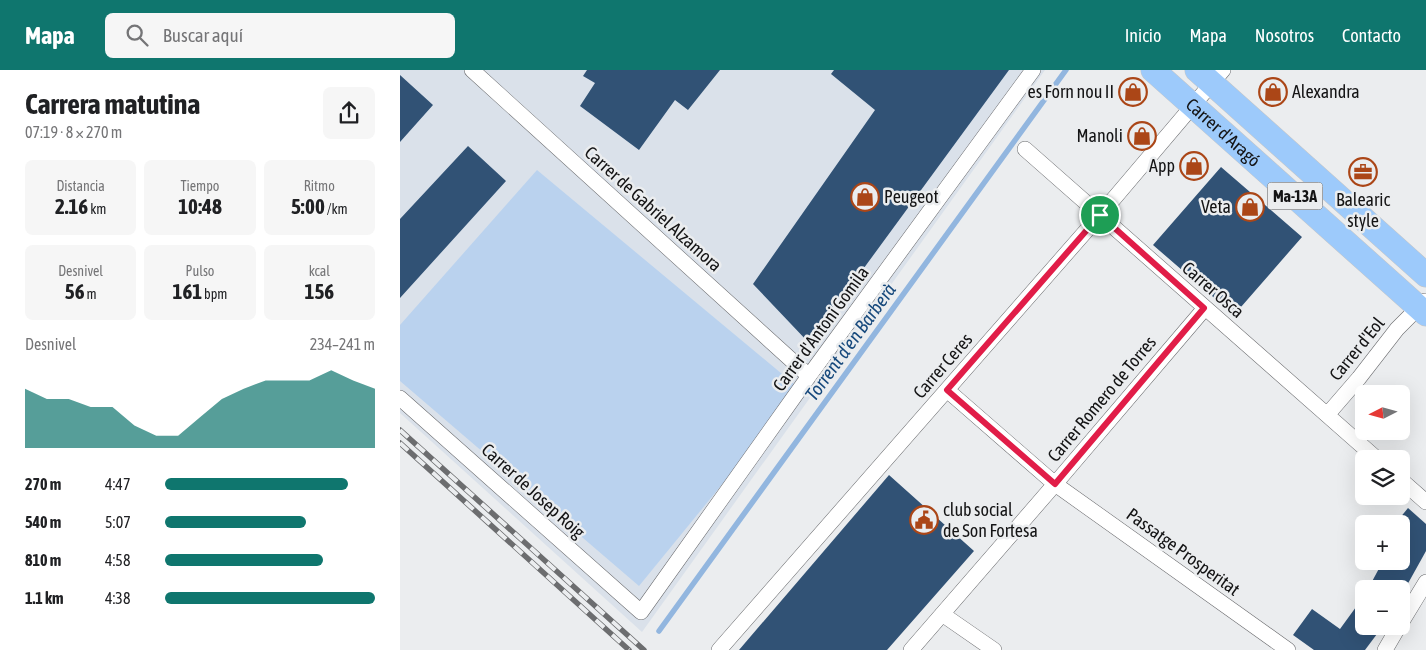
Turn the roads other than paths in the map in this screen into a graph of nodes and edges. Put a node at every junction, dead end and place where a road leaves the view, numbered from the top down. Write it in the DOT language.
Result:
graph roads {
  1 [pos="472,70"];
  2 [pos="1034,70"];
  3 [pos="1154,70"];
  4 [pos="1210,74"];
  5 [pos="1192,104"];
  6 [pos="1025,149"];
  7 [pos="1100,215"];
  8 [pos="1426,275"];
  9 [pos="1423,307"];
  10 [pos="1204,308"];
  11 [pos="809,376"];
  12 [pos="947,390"];
  13 [pos="400,398"];
  14 [pos="1327,415"];
  15 [pos="1367,450"];
  16 [pos="1055,484"];
  17 [pos="1410,488"];
  18 [pos="1426,502"];
  19 [pos="1426,582"];
  20 [pos="1410,608"];
  21 [pos="641,612"];
  22 [pos="942,614"];
  23 [pos="1394,635"];
  24 [pos="719,650"];
  25 [pos="911,650"];
  26 [pos="994,650"];
  27 [pos="1288,650"];
  28 [pos="1385,650"];
  1 -- 11 [label="street, Carrer de Gabriel Alzamora"];
  2 -- 11 [label="street, Carrer d'Antoni Gomila"];
  3 -- 5 [label="main road, Carrer d'Aragó / Ma-13A"];
  4 -- 5 [label="street, Carrer Ceres"];
  4 -- 8 [label="main road, Carrer d'Aragó / Ma-13A"];
  5 -- 7 [label="street, Carrer Ceres"];
  5 -- 9 [label="main road, Carrer d'Aragó / Ma-13A"];
  6 -- 7 [label="street, Carrer Osca"];
  7 -- 10 [label="street, Carrer Osca"];
  7 -- 12 [label="street, Carrer Ceres"];
  9 -- 14 [label="street, Carrer d'Eol"];
  10 -- 14 [label="street, Carrer Osca"];
  10 -- 16 [label="street, Carrer Romero de Torres"];
  11 -- 21 [label="street, Carrer d'Antoni Gomila"];
  12 -- 16 [label="street, Passatge Prosperitat"];
  12 -- 24 [label="street, Carrer Ceres"];
  13 -- 21 [label="street, Carrer de Josep Roig"];
  14 -- 15 [label="street, Carrer Osca"];
  16 -- 22 [label="street, Carrer Romero de Torres"];
  16 -- 27 [label="street, Passatge Prosperitat"];
  17 -- 18 [label="street"];
  19 -- 20 [label="street"];
  22 -- 25 [label="street, Carrer Romero de Torres"];
  22 -- 26 [label="street"];
  23 -- 28 [label="street"];
}
